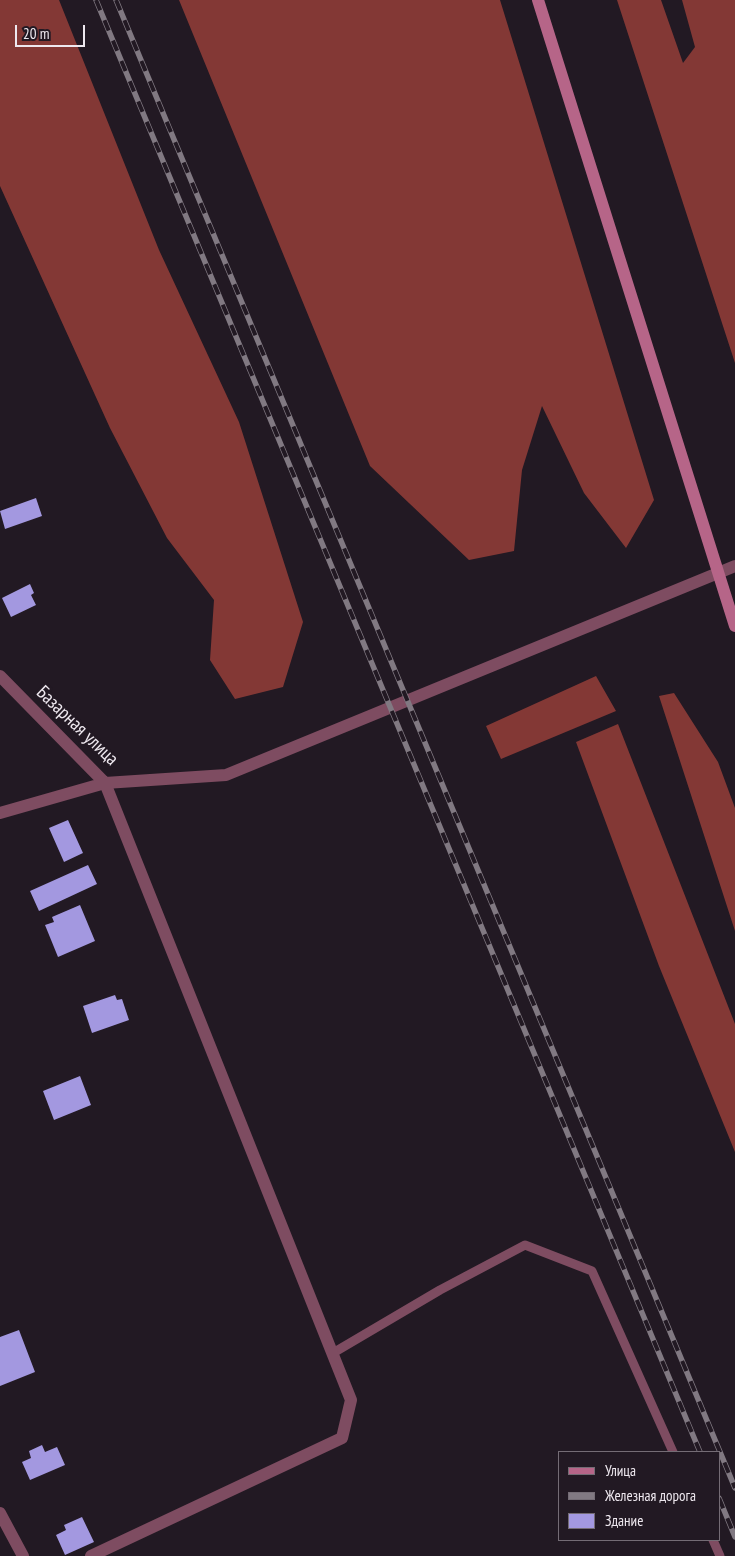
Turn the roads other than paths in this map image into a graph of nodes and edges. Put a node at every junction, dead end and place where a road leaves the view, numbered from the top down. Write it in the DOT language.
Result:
graph roads {
  1 [pos="538,0"];
  2 [pos="735,566"];
  3 [pos="717,572"];
  4 [pos="735,626"];
  5 [pos="0,676"];
  6 [pos="105,782"];
  7 [pos="0,813"];
  8 [pos="333,1352"];
  9 [pos="673,1451"];
  10 [pos="0,1513"];
  11 [pos="713,1541"];
  12 [pos="23,1556"];
  13 [pos="91,1556"];
  14 [pos="720,1556"];
  1 -- 3 [label="main road"];
  2 -- 3 [label="street, Базарная улица"];
  3 -- 4 [label="main road"];
  3 -- 6 [label="street, Базарная улица"];
  5 -- 6 [label="street, Базарная улица"];
  6 -- 7 [label="street"];
  6 -- 8 [label="street"];
  8 -- 9 [label="lane"];
  8 -- 13 [label="street"];
  10 -- 12 [label="street"];
  11 -- 14 [label="lane"];
}
